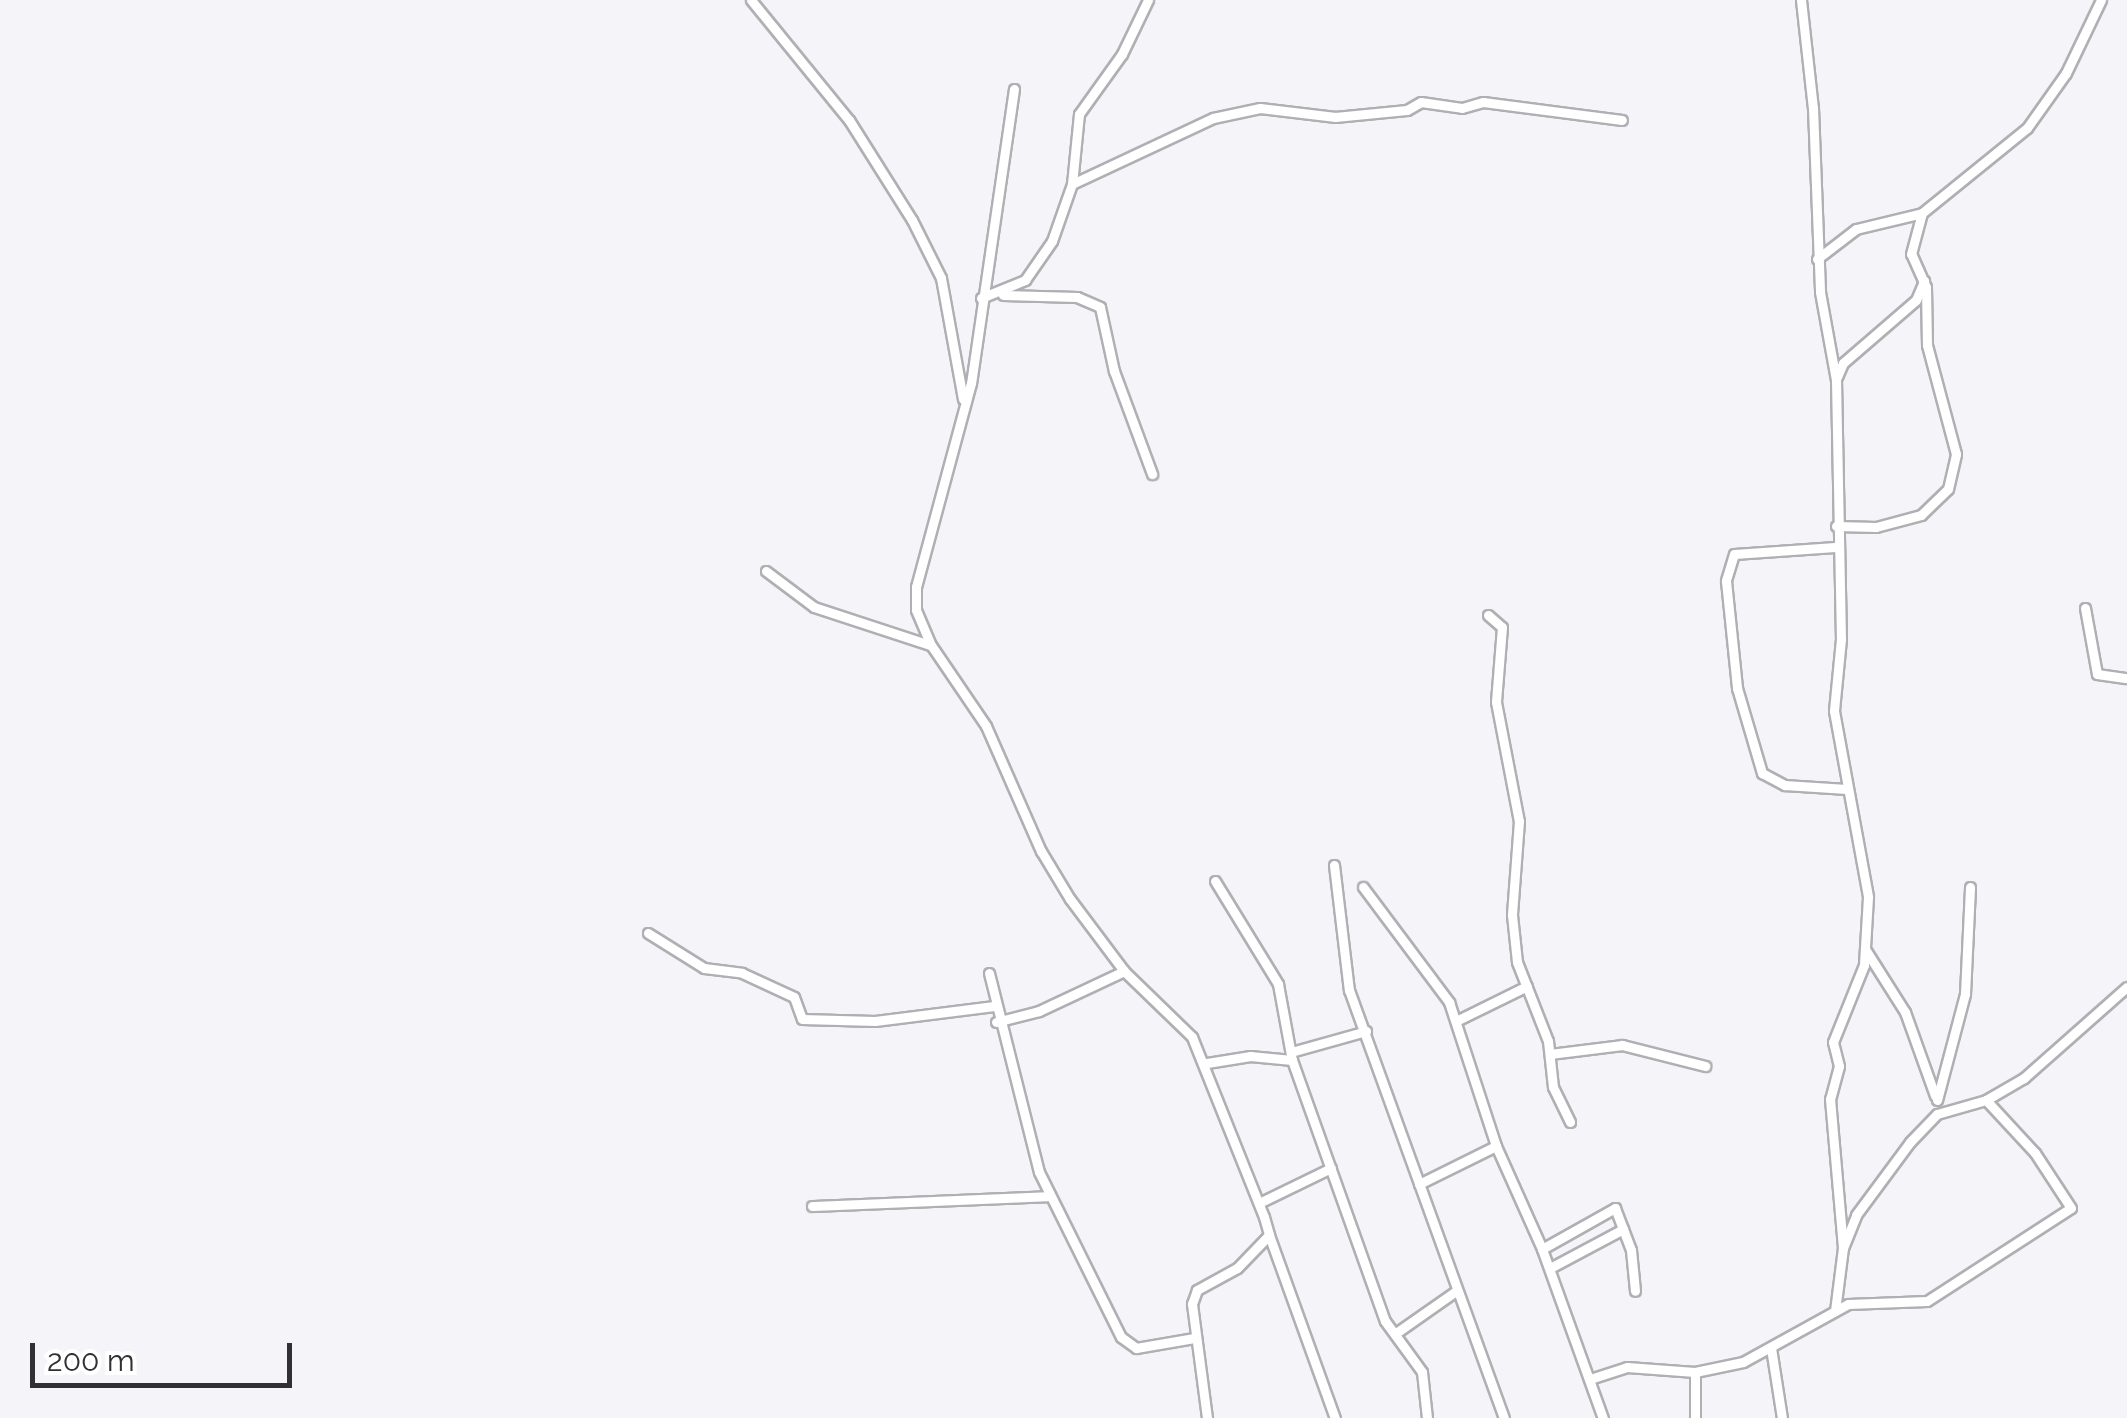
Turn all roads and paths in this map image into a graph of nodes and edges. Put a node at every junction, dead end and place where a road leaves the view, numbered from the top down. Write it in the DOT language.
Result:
graph roads {
  1 [pos="751,0"];
  2 [pos="1148,0"];
  3 [pos="1801,0"];
  4 [pos="2102,0"];
  5 [pos="1014,88"];
  6 [pos="1622,120"];
  7 [pos="1072,184"];
  8 [pos="1922,213"];
  9 [pos="1817,259"];
  10 [pos="1924,281"];
  11 [pos="1000,294"];
  12 [pos="981,298"];
  13 [pos="1836,380"];
  14 [pos="963,400"];
  15 [pos="1152,474"];
  16 [pos="1836,526"];
  17 [pos="1835,547"];
  18 [pos="766,570"];
  19 [pos="2084,608"];
  20 [pos="1488,615"];
  21 [pos="931,645"];
  22 [pos="2127,678"];
  23 [pos="1846,790"];
  24 [pos="1334,865"];
  25 [pos="1215,881"];
  26 [pos="1363,887"];
  27 [pos="1970,887"];
  28 [pos="648,934"];
  29 [pos="1864,948"];
  30 [pos="1124,971"];
  31 [pos="989,973"];
  32 [pos="1527,986"];
  33 [pos="2127,987"];
  34 [pos="994,1006"];
  35 [pos="1456,1021"];
  36 [pos="996,1022"];
  37 [pos="1366,1031"];
  38 [pos="1550,1054"];
  39 [pos="1291,1056"];
  40 [pos="1206,1063"];
  41 [pos="1705,1066"];
  42 [pos="1937,1100"];
  43 [pos="1986,1100"];
  44 [pos="1937,1114"];
  45 [pos="1570,1122"];
  46 [pos="1496,1146"];
  47 [pos="1332,1168"];
  48 [pos="1419,1184"];
  49 [pos="1048,1196"];
  50 [pos="1259,1203"];
  51 [pos="812,1206"];
  52 [pos="1623,1229"];
  53 [pos="1269,1235"];
  54 [pos="1843,1248"];
  55 [pos="1542,1249"];
  56 [pos="1550,1268"];
  57 [pos="1635,1290"];
  58 [pos="1456,1291"];
  59 [pos="1835,1311"];
  60 [pos="1396,1333"];
  61 [pos="1194,1338"];
  62 [pos="1770,1348"];
  63 [pos="1695,1372"];
  64 [pos="1590,1379"];
  65 [pos="1207,1418"];
  66 [pos="1336,1418"];
  67 [pos="1427,1418"];
  68 [pos="1504,1418"];
  69 [pos="1603,1418"];
  70 [pos="1695,1418"];
  71 [pos="1782,1418"];
  1 -- 14 [label="street"];
  2 -- 7 [label="street"];
  3 -- 9 [label="street"];
  4 -- 8 [label="street"];
  5 -- 12 [label="street"];
  6 -- 7 [label="street"];
  7 -- 11 [label="street"];
  8 -- 9 [label="street"];
  8 -- 10 [label="street"];
  9 -- 13 [label="street"];
  10 -- 13 [label="street"];
  10 -- 16 [label="street"];
  11 -- 12 [label="street"];
  11 -- 15 [label="street"];
  12 -- 14 [label="street"];
  13 -- 16 [label="street"];
  14 -- 21 [label="street"];
  16 -- 17 [label="street"];
  17 -- 23 [label="street"];
  17 -- 23 [label="street"];
  18 -- 21 [label="street"];
  19 -- 22 [label="street"];
  20 -- 32 [label="street"];
  21 -- 30 [label="street"];
  23 -- 29 [label="street"];
  24 -- 37 [label="street"];
  25 -- 39 [label="street"];
  26 -- 35 [label="street"];
  27 -- 42 [label="street"];
  28 -- 34 [label="street"];
  29 -- 42 [label="street"];
  29 -- 54 [label="street"];
  30 -- 36 [label="street"];
  30 -- 40 [label="street"];
  31 -- 34 [label="street"];
  32 -- 35 [label="street"];
  32 -- 38 [label="street"];
  33 -- 43 [label="street"];
  34 -- 36 [label="street"];
  35 -- 46 [label="street"];
  36 -- 49 [label="street"];
  37 -- 39 [label="street"];
  37 -- 48 [label="street"];
  38 -- 41 [label="street"];
  38 -- 45 [label="street"];
  39 -- 40 [label="street"];
  39 -- 47 [label="street"];
  40 -- 50 [label="street"];
  42 -- 44 [label="street"];
  43 -- 44 [label="street"];
  43 -- 59 [label="street"];
  44 -- 54 [label="street"];
  46 -- 48 [label="street"];
  46 -- 55 [label="street"];
  47 -- 50 [label="street"];
  47 -- 60 [label="street"];
  48 -- 58 [label="street"];
  49 -- 51 [label="street"];
  49 -- 61 [label="street"];
  50 -- 53 [label="street"];
  52 -- 55 [label="street"];
  52 -- 56 [label="street"];
  52 -- 57 [label="street"];
  53 -- 61 [label="street"];
  53 -- 66 [label="street"];
  54 -- 59 [label="street"];
  55 -- 56 [label="street"];
  56 -- 64 [label="street"];
  58 -- 60 [label="street"];
  58 -- 68 [label="street"];
  59 -- 62 [label="street"];
  60 -- 67 [label="street"];
  61 -- 65 [label="street"];
  62 -- 63 [label="street"];
  62 -- 71 [label="street"];
  63 -- 64 [label="street"];
  63 -- 70 [label="street"];
  64 -- 69 [label="street"];
}
